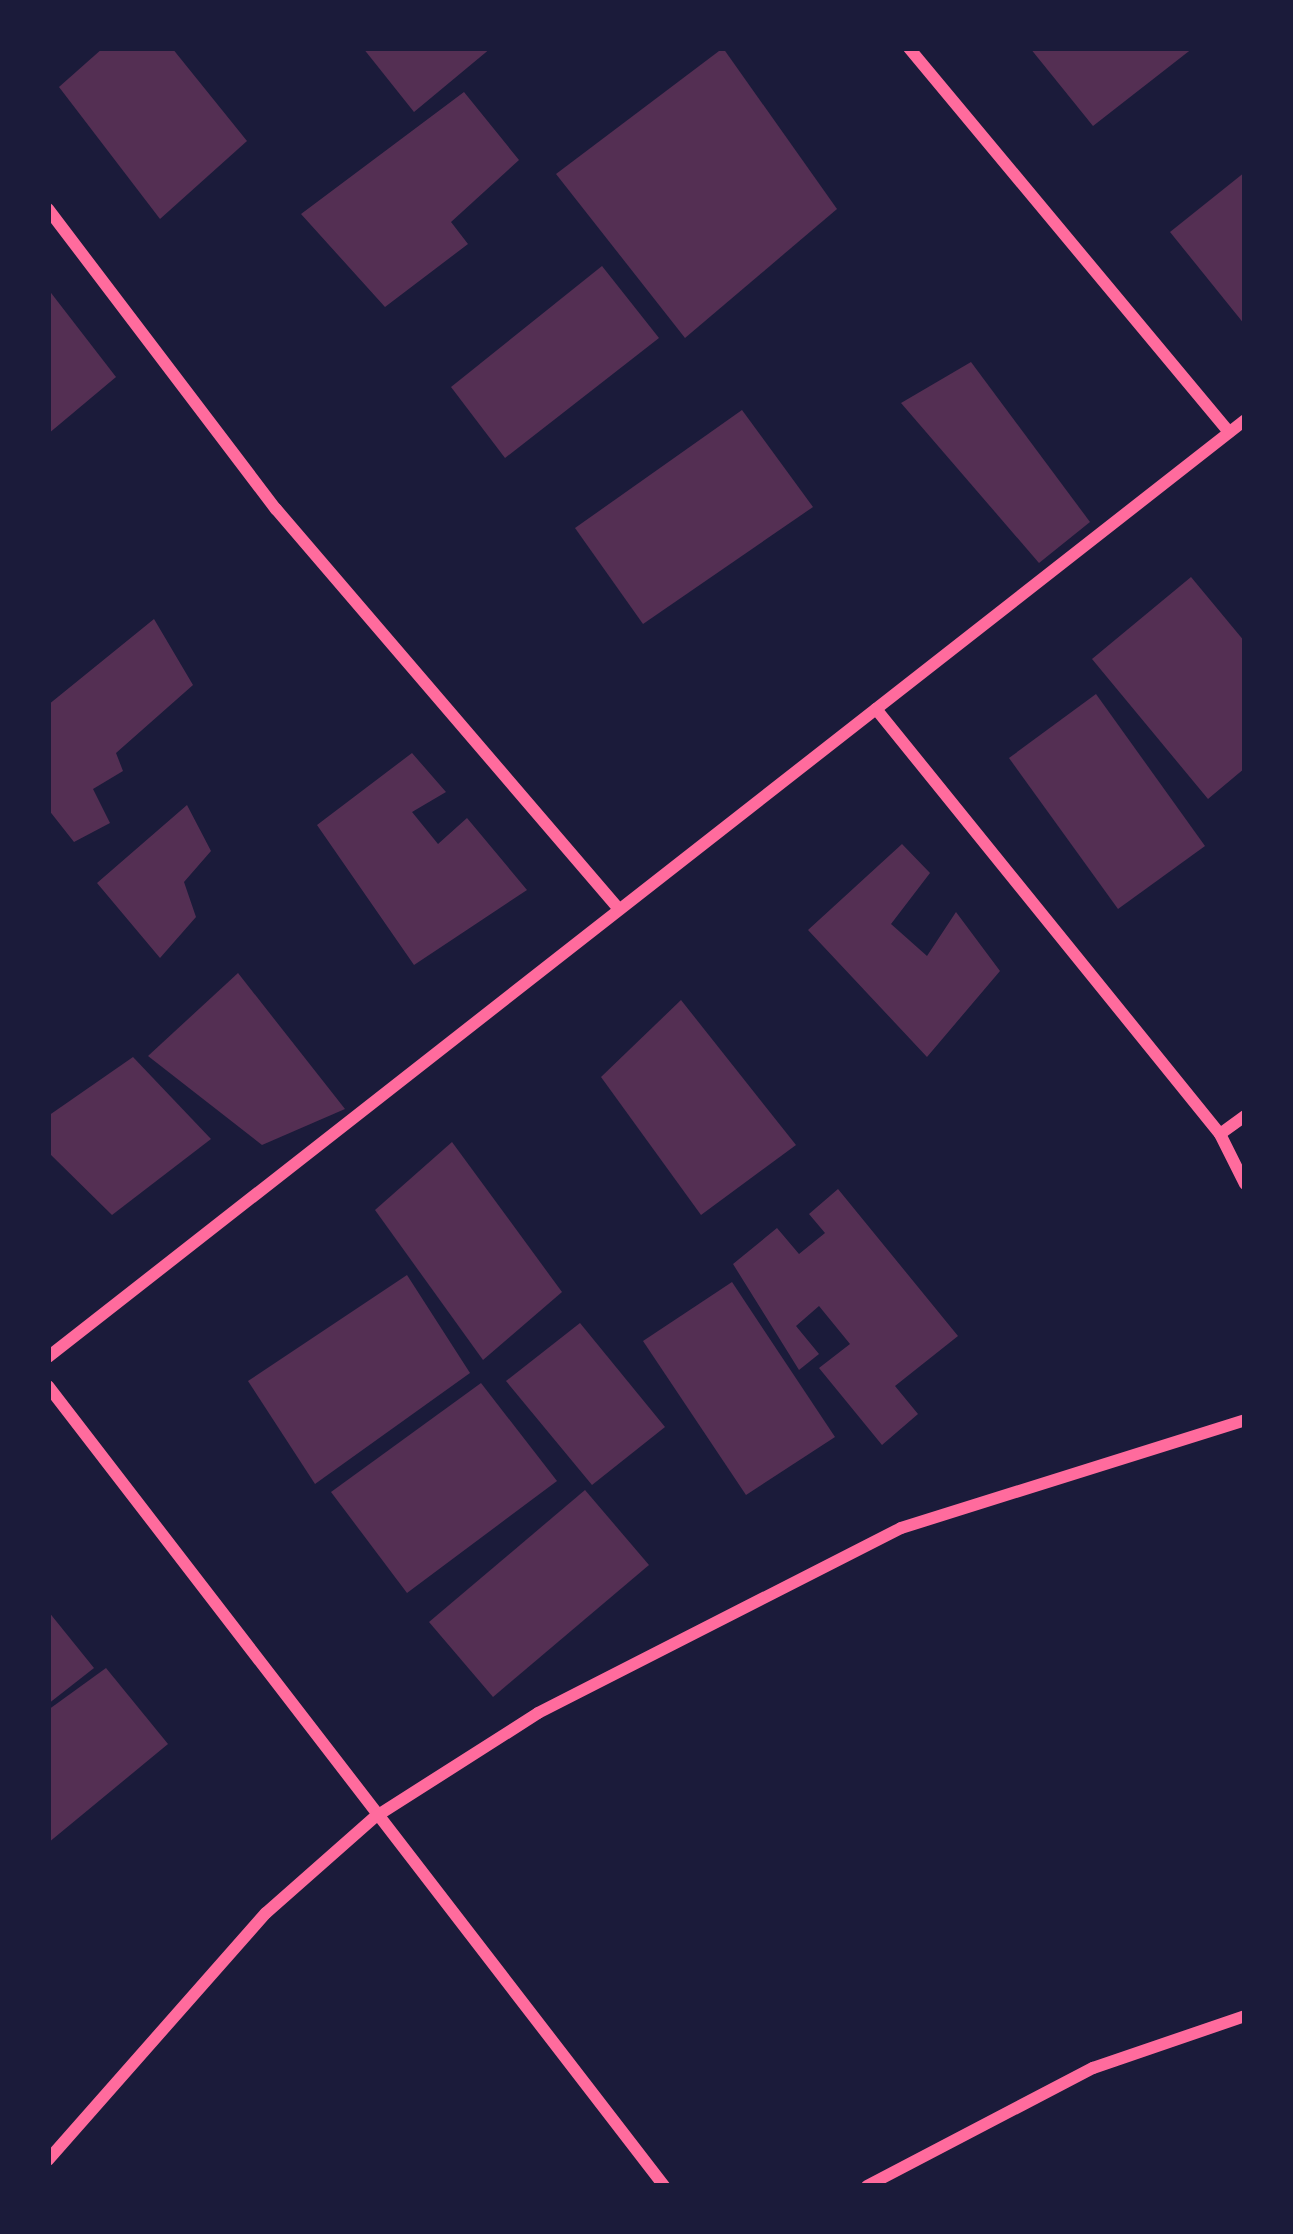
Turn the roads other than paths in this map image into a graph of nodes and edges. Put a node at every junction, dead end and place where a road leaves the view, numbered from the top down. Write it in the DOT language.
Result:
graph roads {
  1 [pos="909,48"];
  2 [pos="48,209"];
  3 [pos="1245,420"];
  4 [pos="1228,432"];
  5 [pos="876,709"];
  6 [pos="618,908"];
  7 [pos="1245,1116"];
  8 [pos="1220,1134"];
  9 [pos="1245,1184"];
  10 [pos="48,1358"];
  11 [pos="48,1386"];
  12 [pos="1245,1420"];
  13 [pos="375,1817"];
  14 [pos="1245,2016"];
  15 [pos="48,2159"];
  16 [pos="664,2186"];
  17 [pos="867,2186"];
  1 -- 4 [label="street"];
  2 -- 6 [label="street"];
  3 -- 4 [label="street"];
  4 -- 5 [label="street"];
  5 -- 6 [label="street"];
  5 -- 8 [label="street"];
  6 -- 10 [label="street"];
  7 -- 8 [label="street"];
  8 -- 9 [label="street"];
  11 -- 13 [label="street"];
  12 -- 13 [label="street"];
  13 -- 15 [label="street"];
  13 -- 16 [label="street"];
  14 -- 17 [label="street"];
}
